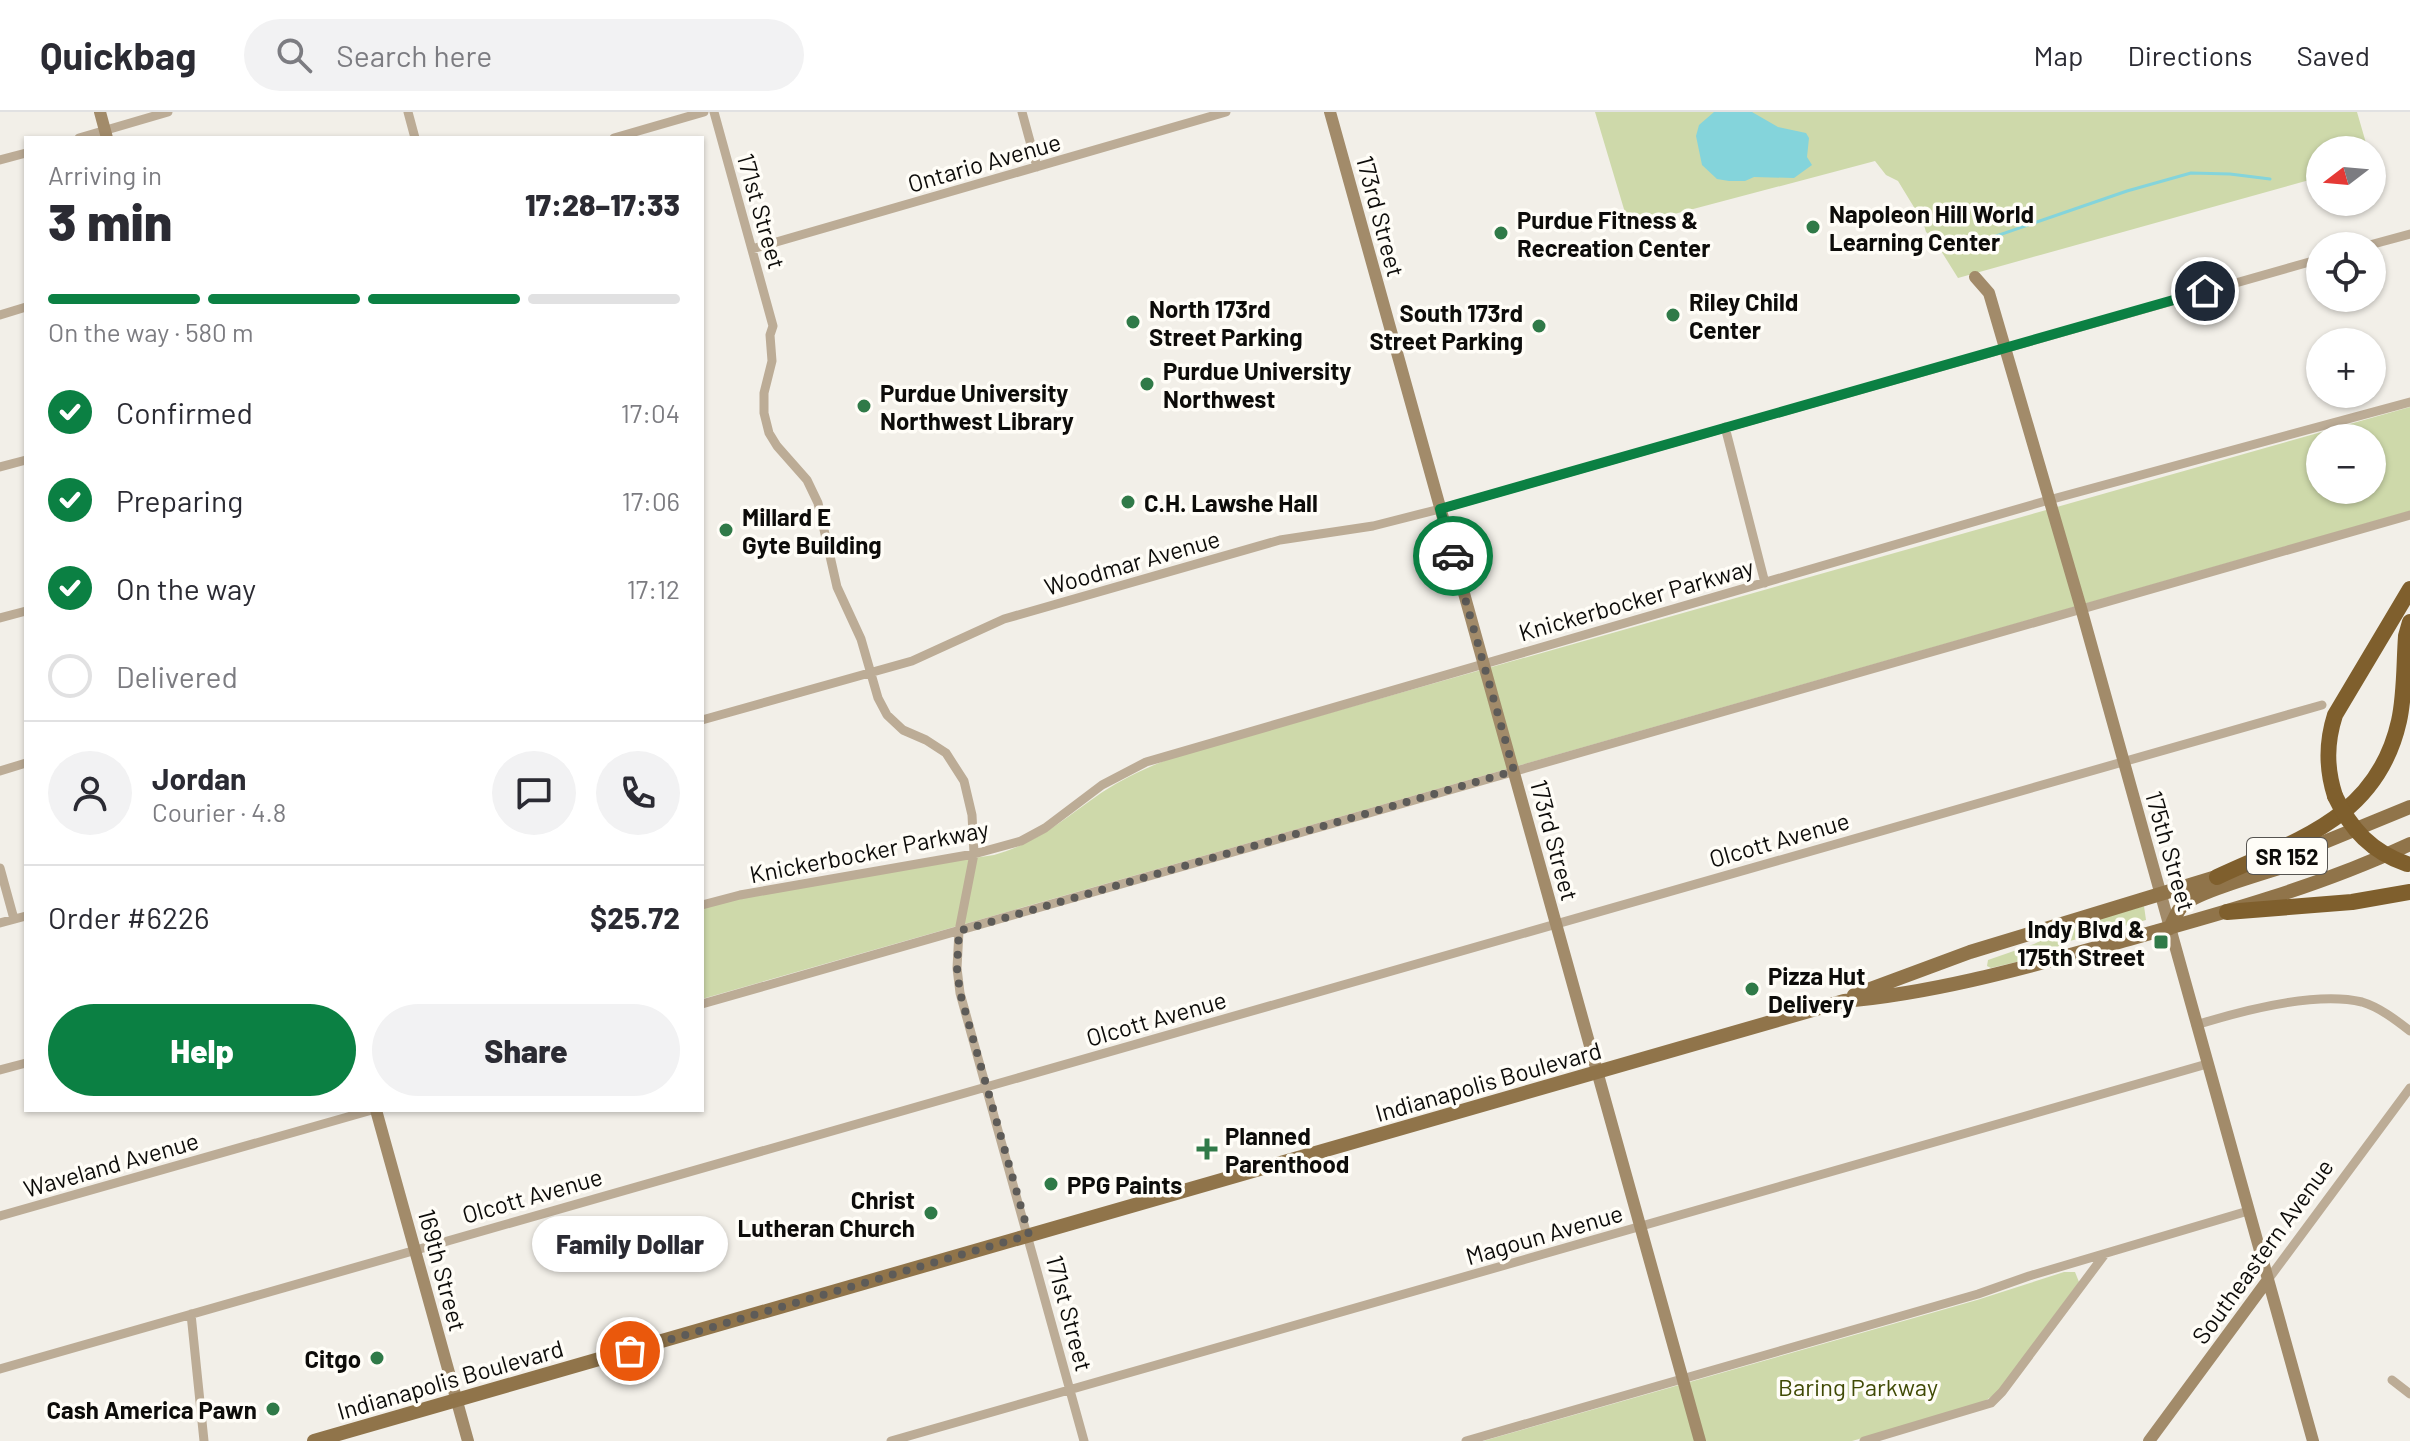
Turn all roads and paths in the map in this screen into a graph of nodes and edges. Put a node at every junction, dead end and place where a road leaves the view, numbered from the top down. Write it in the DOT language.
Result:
graph roads {
  1 [pos="100,112"];
  2 [pos="168,112"];
  3 [pos="408,112"];
  4 [pos="704,112"];
  5 [pos="714,112"];
  6 [pos="1022,112"];
  7 [pos="1226,112"];
  8 [pos="1330,112"];
  9 [pos="106,134"];
  10 [pos="414,136"];
  11 [pos="621,136"];
  12 [pos="24,154"];
  13 [pos="0,160"];
  14 [pos="1037,167"];
  15 [pos="2410,234"];
  16 [pos="2386,241"];
  17 [pos="752,249"];
  18 [pos="2306,263"];
  19 [pos="1975,277"];
  20 [pos="24,308"];
  21 [pos="0,315"];
  22 [pos="2005,347"];
  23 [pos="2410,402"];
  24 [pos="1725,427"];
  25 [pos="24,461"];
  26 [pos="0,467"];
  27 [pos="2049,500"];
  28 [pos="1440,509"];
  29 [pos="2410,515"];
  30 [pos="1765,583"];
  31 [pos="2410,589"];
  32 [pos="2081,608"];
  33 [pos="24,612"];
  34 [pos="0,618"];
  35 [pos="2410,622"];
  36 [pos="1484,664"];
  37 [pos="870,671"];
  38 [pos="2322,705"];
  39 [pos="704,719"];
  40 [pos="2123,762"];
  41 [pos="24,764"];
  42 [pos="0,771"];
  43 [pos="1514,771"];
  44 [pos="2410,807"];
  45 [pos="2390,816"];
  46 [pos="2410,844"];
  47 [pos="974,854"];
  48 [pos="2409,864"];
  49 [pos="0,868"];
  50 [pos="2217,877"];
  51 [pos="2160,892"];
  52 [pos="2410,892"];
  53 [pos="704,904"];
  54 [pos="2227,912"];
  55 [pos="24,916"];
  56 [pos="14,919"];
  57 [pos="0,923"];
  58 [pos="1555,924"];
  59 [pos="2170,928"];
  60 [pos="959,931"];
  61 [pos="1970,952"];
  62 [pos="1919,970"];
  63 [pos="1977,979"];
  64 [pos="1925,990"];
  65 [pos="1844,1001"];
  66 [pos="704,1003"];
  67 [pos="2196,1025"];
  68 [pos="2410,1031"];
  69 [pos="24,1064"];
  70 [pos="2207,1064"];
  71 [pos="0,1070"];
  72 [pos="1597,1073"];
  73 [pos="987,1087"];
  74 [pos="2410,1088"];
  75 [pos="367,1112"];
  76 [pos="375,1112"];
  77 [pos="2248,1211"];
  78 [pos="0,1216"];
  79 [pos="1640,1227"];
  80 [pos="1029,1235"];
  81 [pos="415,1251"];
  82 [pos="2106,1253"];
  83 [pos="2267,1281"];
  84 [pos="191,1314"];
  85 [pos="0,1369"];
  86 [pos="1682,1379"];
  87 [pos="2392,1380"];
  88 [pos="1070,1389"];
  89 [pos="2410,1394"];
  90 [pos="456,1401"];
  91 [pos="204,1441"];
  92 [pos="314,1441"];
  93 [pos="468,1441"];
  94 [pos="891,1441"];
  95 [pos="1084,1441"];
  96 [pos="1466,1441"];
  97 [pos="1700,1441"];
  98 [pos="1864,1441"];
  99 [pos="2149,1441"];
  100 [pos="2313,1441"];
  1 -- 9 [label="street"];
  2 -- 9 [label="street"];
  3 -- 10 [label="street"];
  4 -- 11 [label="street"];
  5 -- 17 [label="street, 171st Street"];
  6 -- 14 [label="street"];
  7 -- 14 [label="street, Ontario Avenue"];
  8 -- 28 [label="street, 173rd Street"];
  12 -- 13 [label="street"];
  14 -- 17 [label="street, Ontario Avenue"];
  15 -- 16 [label="street"];
  17 -- 37 [label="street, 171st Street"];
  18 -- 22 [label="street, Woodmar Avenue"];
  19 -- 22 [label="street, 175th Street"];
  20 -- 21 [label="street"];
  22 -- 24 [label="street, Woodmar Avenue"];
  22 -- 27 [label="street, 175th Street"];
  23 -- 27 [label="street, Knickerbocker Parkway"];
  24 -- 28 [label="street, Woodmar Avenue"];
  24 -- 30 [label="street"];
  25 -- 26 [label="street"];
  27 -- 30 [label="street, Knickerbocker Parkway"];
  27 -- 32 [label="street, 175th Street"];
  28 -- 36 [label="street, 173rd Street"];
  28 -- 37 [label="street, Woodmar Avenue"];
  29 -- 32 [label="street"];
  30 -- 36 [label="street, Knickerbocker Parkway"];
  31 -- 48 [label="highway, bridge"];
  32 -- 40 [label="street, 175th Street"];
  32 -- 43 [label="street"];
  33 -- 34 [label="street"];
  35 -- 50 [label="highway"];
  36 -- 43 [label="street, 173rd Street"];
  36 -- 47 [label="street, Knickerbocker Parkway"];
  37 -- 39 [label="street, Woodmar Avenue"];
  37 -- 47 [label="street, 171st Street"];
  38 -- 40 [label="street, Olcott Avenue"];
  40 -- 51 [label="street, 175th Street"];
  40 -- 58 [label="street, Olcott Avenue"];
  41 -- 42 [label="street"];
  43 -- 58 [label="street, 173rd Street"];
  43 -- 60 [label="street"];
  44 -- 45 [label="main road, Indianapolis Boulevard / SR 152"];
  45 -- 50 [label="main road, Indianapolis Boulevard / SR 152"];
  45 -- 59 [label="main road"];
  46 -- 54 [label="main road, Indianapolis Boulevard / SR 152"];
  47 -- 53 [label="street, Knickerbocker Parkway"];
  47 -- 60 [label="street, 171st Street"];
  49 -- 56 [label="street"];
  50 -- 51 [label="main road, Indianapolis Boulevard / SR 152"];
  51 -- 59 [label="street, 175th Street"];
  51 -- 61 [label="main road, Indianapolis Boulevard / SR 152"];
  52 -- 54 [label="highway"];
  54 -- 59 [label="main road, Indianapolis Boulevard / SR 152"];
  55 -- 56 [label="street"];
  56 -- 57 [label="street"];
  58 -- 72 [label="street, 173rd Street"];
  58 -- 73 [label="street, Olcott Avenue"];
  59 -- 63 [label="main road, Indianapolis Boulevard / SR 152"];
  59 -- 67 [label="street, 175th Street"];
  60 -- 66 [label="street"];
  60 -- 73 [label="street, 171st Street"];
  61 -- 62 [label="main road, Indianapolis Boulevard / SR 152"];
  61 -- 63 [label="main road"];
  62 -- 64 [label="main road"];
  62 -- 65 [label="main road, Indianapolis Boulevard / SR 152"];
  63 -- 64 [label="main road, Indianapolis Boulevard / SR 152"];
  64 -- 65 [label="main road, Indianapolis Boulevard / SR 152"];
  65 -- 72 [label="main road, Indianapolis Boulevard / SR 152"];
  67 -- 68 [label="street"];
  67 -- 70 [label="street, 175th Street"];
  69 -- 71 [label="street"];
  70 -- 77 [label="street, 175th Street"];
  70 -- 79 [label="street, Magoun Avenue"];
  72 -- 79 [label="street, 173rd Street"];
  72 -- 80 [label="main road, Indianapolis Boulevard / SR 152"];
  73 -- 80 [label="street, 171st Street"];
  73 -- 81 [label="street, Olcott Avenue"];
  74 -- 83 [label="street, Southeastern Avenue"];
  75 -- 78 [label="street, Waveland Avenue"];
  76 -- 81 [label="street, 169th Street"];
  77 -- 82 [label="street"];
  77 -- 83 [label="street, 175th Street"];
  79 -- 86 [label="street, 173rd Street"];
  79 -- 88 [label="street, Magoun Avenue"];
  80 -- 88 [label="street, 171st Street"];
  80 -- 90 [label="main road, Indianapolis Boulevard / SR 152"];
  81 -- 84 [label="street, Olcott Avenue"];
  81 -- 90 [label="street, 169th Street"];
  82 -- 86 [label="street"];
  82 -- 98 [label="street"];
  83 -- 99 [label="street, Southeastern Avenue"];
  83 -- 100 [label="street, 175th Street"];
  84 -- 85 [label="street, Olcott Avenue"];
  84 -- 91 [label="street"];
  86 -- 96 [label="street"];
  86 -- 97 [label="street, 173rd Street"];
  87 -- 89 [label="street"];
  88 -- 94 [label="street, Magoun Avenue"];
  88 -- 95 [label="street, 171st Street"];
  90 -- 92 [label="main road, Indianapolis Boulevard / SR 152"];
  90 -- 93 [label="street, 169th Street"];
}
